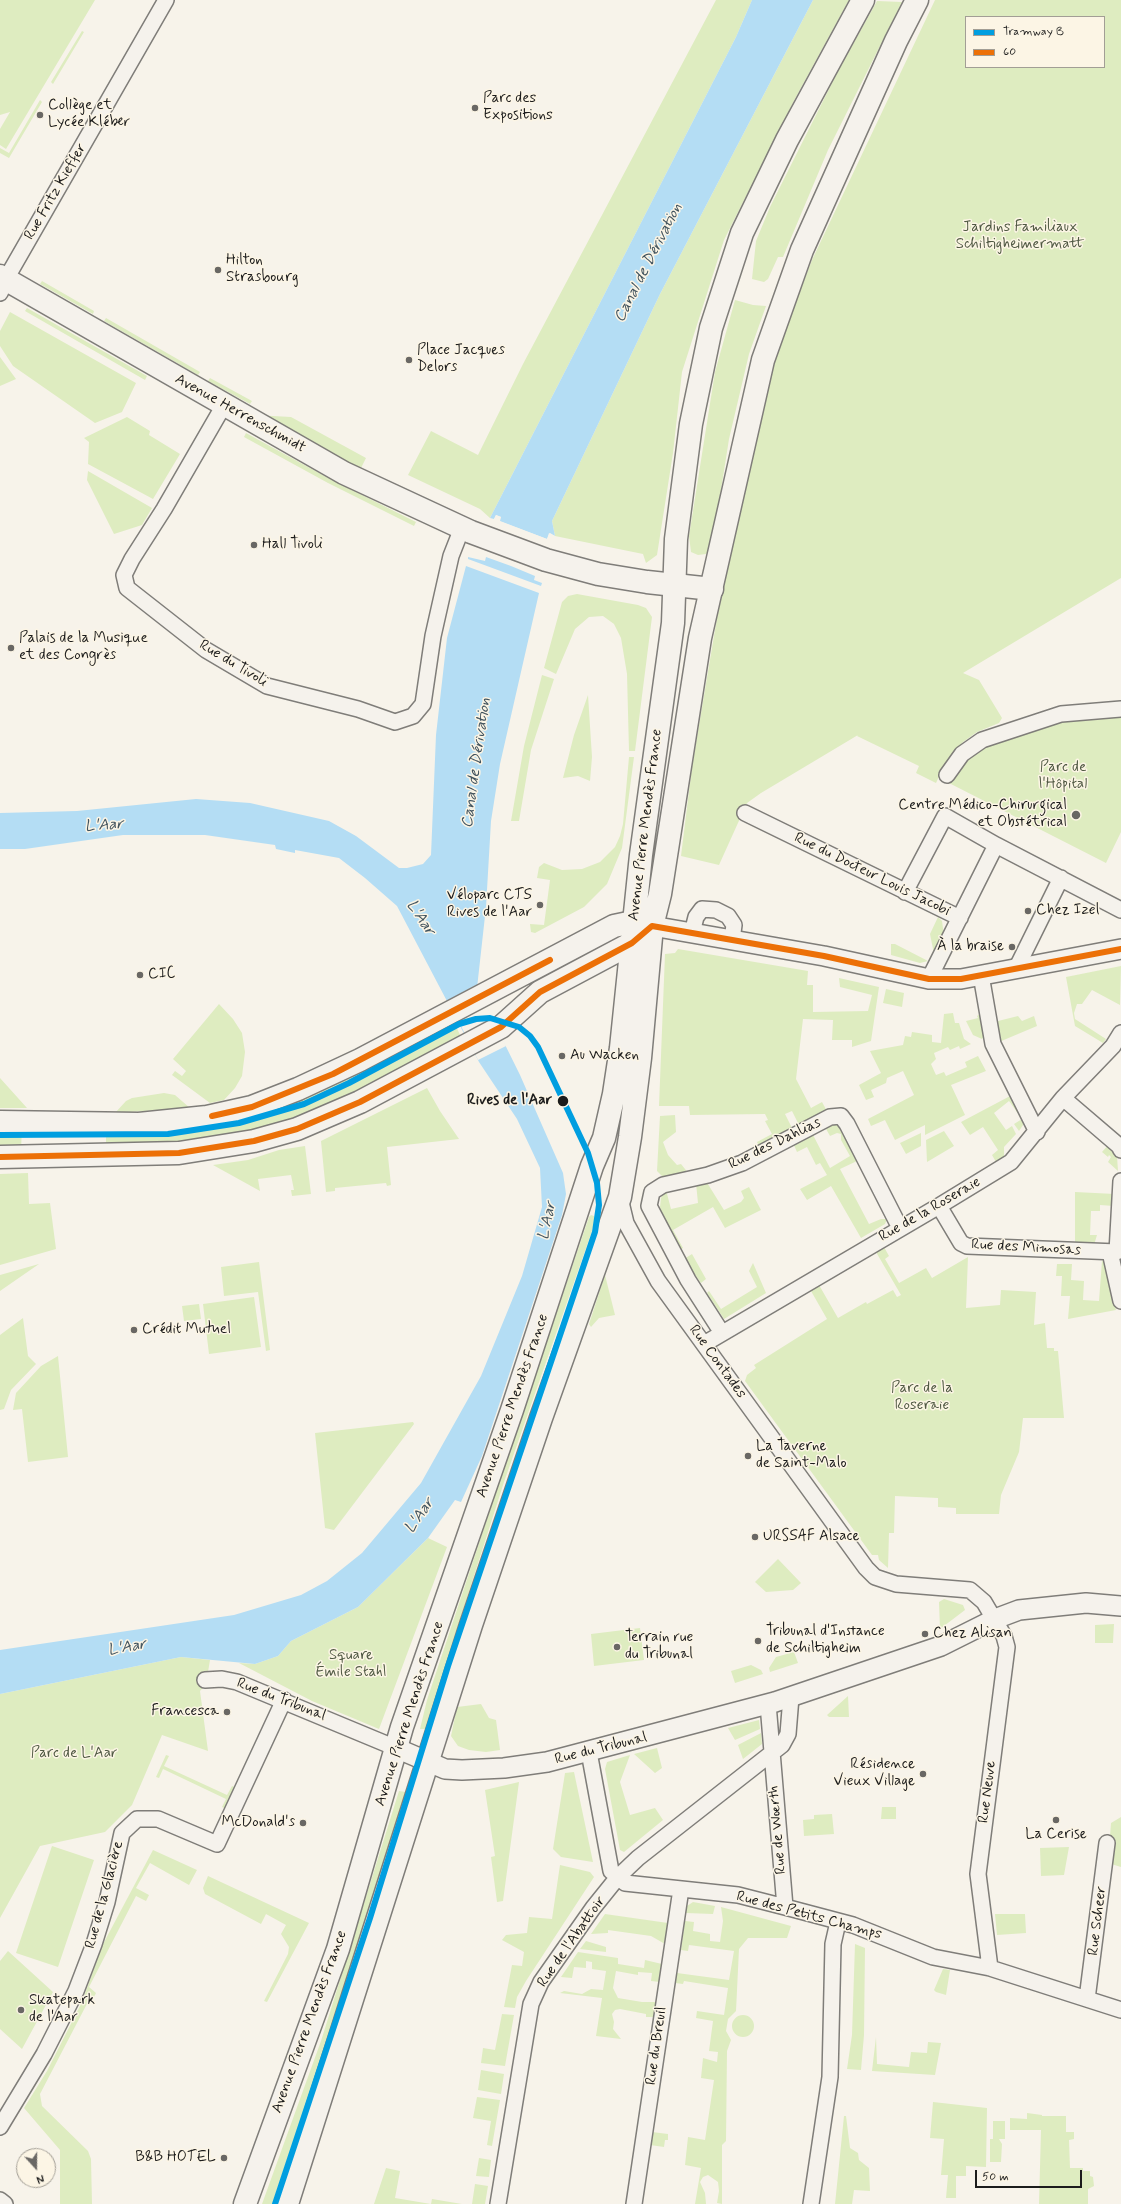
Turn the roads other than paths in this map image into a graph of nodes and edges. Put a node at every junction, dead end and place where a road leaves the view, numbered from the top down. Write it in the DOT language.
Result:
graph roads {
  1 [pos="166,0"];
  2 [pos="863,0"];
  3 [pos="917,0"];
  4 [pos="2,283"];
  5 [pos="224,405"];
  6 [pos="462,528"];
  7 [pos="673,585"];
  8 [pos="712,589"];
  9 [pos="1121,709"];
  10 [pos="947,775"];
  11 [pos="745,813"];
  12 [pos="996,845"];
  13 [pos="1061,878"];
  14 [pos="905,892"];
  15 [pos="1121,910"];
  16 [pos="960,918"];
  17 [pos="639,931"];
  18 [pos="692,933"];
  19 [pos="732,940"];
  20 [pos="1121,949"];
  21 [pos="1016,969"];
  22 [pos="981,975"];
  23 [pos="929,979"];
  24 [pos="1121,1033"];
  25 [pos="1063,1098"];
  26 [pos="0,1122"];
  27 [pos="75,1124"];
  28 [pos="1037,1132"];
  29 [pos="604,1138"];
  30 [pos="1121,1150"];
  31 [pos="77,1156"];
  32 [pos="0,1157"];
  33 [pos="51,1157"];
  34 [pos="1121,1181"];
  35 [pos="620,1197"];
  36 [pos="940,1206"];
  37 [pos="900,1228"];
  38 [pos="1110,1252"];
  39 [pos="1121,1301"];
  40 [pos="722,1333"];
  41 [pos="704,1344"];
  42 [pos="1121,1606"];
  43 [pos="995,1619"];
  44 [pos="205,1680"];
  45 [pos="791,1697"];
  46 [pos="284,1700"];
  47 [pos="768,1704"];
  48 [pos="396,1748"];
  49 [pos="589,1752"];
  50 [pos="771,1753"];
  51 [pos="429,1762"];
  52 [pos="1107,1843"];
  53 [pos="618,1877"];
  54 [pos="681,1889"];
  55 [pos="785,1907"];
  56 [pos="838,1922"];
  57 [pos="990,1968"];
  58 [pos="1087,1999"];
  59 [pos="1121,2010"];
  60 [pos="0,2127"];
  61 [pos="0,2200"];
  62 [pos="5,2204"];
  63 [pos="245,2204"];
  64 [pos="287,2204"];
  65 [pos="498,2204"];
  66 [pos="634,2204"];
  67 [pos="811,2204"];
  1 -- 4 [label="street, Rue Fritz Kieffer"];
  2 -- 7 [label="main road, Avenue Pierre Mendès France"];
  3 -- 8 [label="main road, Avenue Pierre Mendès France"];
  4 -- 5 [label="main road, Avenue Herrenschmidt"];
  5 -- 6 [label="main road, Avenue Herrenschmidt"];
  5 -- 6 [label="street, Rue du Tivoli"];
  6 -- 7 [label="main road, Avenue Herrenschmidt"];
  7 -- 8 [label="main road"];
  7 -- 17 [label="main road, Avenue Pierre Mendès France"];
  8 -- 17 [label="main road, Avenue Pierre Mendès France"];
  9 -- 10 [label="street"];
  11 -- 14 [label="street, Rue du Docteur Louis Jacobi"];
  12 -- 13 [label="street"];
  12 -- 14 [label="street"];
  12 -- 16 [label="street"];
  13 -- 15 [label="street"];
  13 -- 21 [label="street"];
  14 -- 16 [label="street, Rue du Docteur Louis Jacobi"];
  16 -- 23 [label="street, Rue du Docteur Louis Jacobi"];
  17 -- 18 [label="street"];
  17 -- 27 [label="main road"];
  17 -- 29 [label="main road, Avenue Pierre Mendès France"];
  17 -- 31 [label="main road"];
  17 -- 35 [label="main road, Avenue Pierre Mendès France"];
  18 -- 19 [label="street"];
  18 -- 19 [label="street"];
  19 -- 23 [label="street"];
  20 -- 21 [label="street"];
  21 -- 22 [label="street"];
  22 -- 23 [label="street"];
  22 -- 28 [label="street"];
  24 -- 25 [label="street, Rue de la Roseraie"];
  25 -- 28 [label="street, Rue de la Roseraie"];
  25 -- 30 [label="street"];
  26 -- 27 [label="main road"];
  27 -- 31 [label="main road"];
  27 -- 33 [label="main road"];
  28 -- 36 [label="street, Rue de la Roseraie"];
  29 -- 35 [label="main road, Rue Contades"];
  29 -- 48 [label="main road, Avenue Pierre Mendès France"];
  31 -- 33 [label="main road"];
  32 -- 33 [label="main road"];
  34 -- 38 [label="street"];
  35 -- 41 [label="street, Rue Contades"];
  35 -- 51 [label="main road, Avenue Pierre Mendès France"];
  36 -- 37 [label="street, Rue de la Roseraie"];
  36 -- 38 [label="street, Rue des Mimosas"];
  37 -- 40 [label="street, Rue de la Roseraie"];
  37 -- 40 [label="street, Rue des Dahlias"];
  38 -- 39 [label="street"];
  40 -- 41 [label="street, Rue de la Roseraie"];
  41 -- 43 [label="street, Rue Contades"];
  42 -- 43 [label="street, Rue du Tribunal"];
  43 -- 45 [label="street, Rue du Tribunal"];
  43 -- 57 [label="street, Rue Neuve"];
  44 -- 46 [label="street, Rue du Tribunal"];
  45 -- 47 [label="street, Rue du Tribunal"];
  45 -- 50 [label="street, Rue de l'Abattoir"];
  46 -- 48 [label="street, Rue du Tribunal"];
  46 -- 60 [label="street, Rue de la Glacière"];
  47 -- 49 [label="street, Rue du Tribunal"];
  47 -- 50 [label="street"];
  48 -- 51 [label="street, Rue du Tribunal"];
  48 -- 63 [label="main road, Avenue Pierre Mendès France"];
  49 -- 51 [label="street, Rue du Tribunal"];
  49 -- 53 [label="street"];
  50 -- 53 [label="street, Rue de l'Abattoir"];
  50 -- 55 [label="street, Rue de Wœrth"];
  51 -- 64 [label="main road, Avenue Pierre Mendès France"];
  52 -- 58 [label="street, Rue Scheer"];
  53 -- 54 [label="street, Rue des Petits Champs"];
  53 -- 65 [label="street, Rue de l'Abattoir"];
  54 -- 55 [label="street, Rue des Petits Champs"];
  54 -- 66 [label="street, Rue du Breuil"];
  55 -- 56 [label="street, Rue des Petits Champs"];
  56 -- 57 [label="street, Rue des Petits Champs"];
  56 -- 67 [label="street"];
  57 -- 58 [label="street, Rue des Petits Champs"];
  58 -- 59 [label="street, Rue des Petits Champs"];
  61 -- 62 [label="street"];
}
